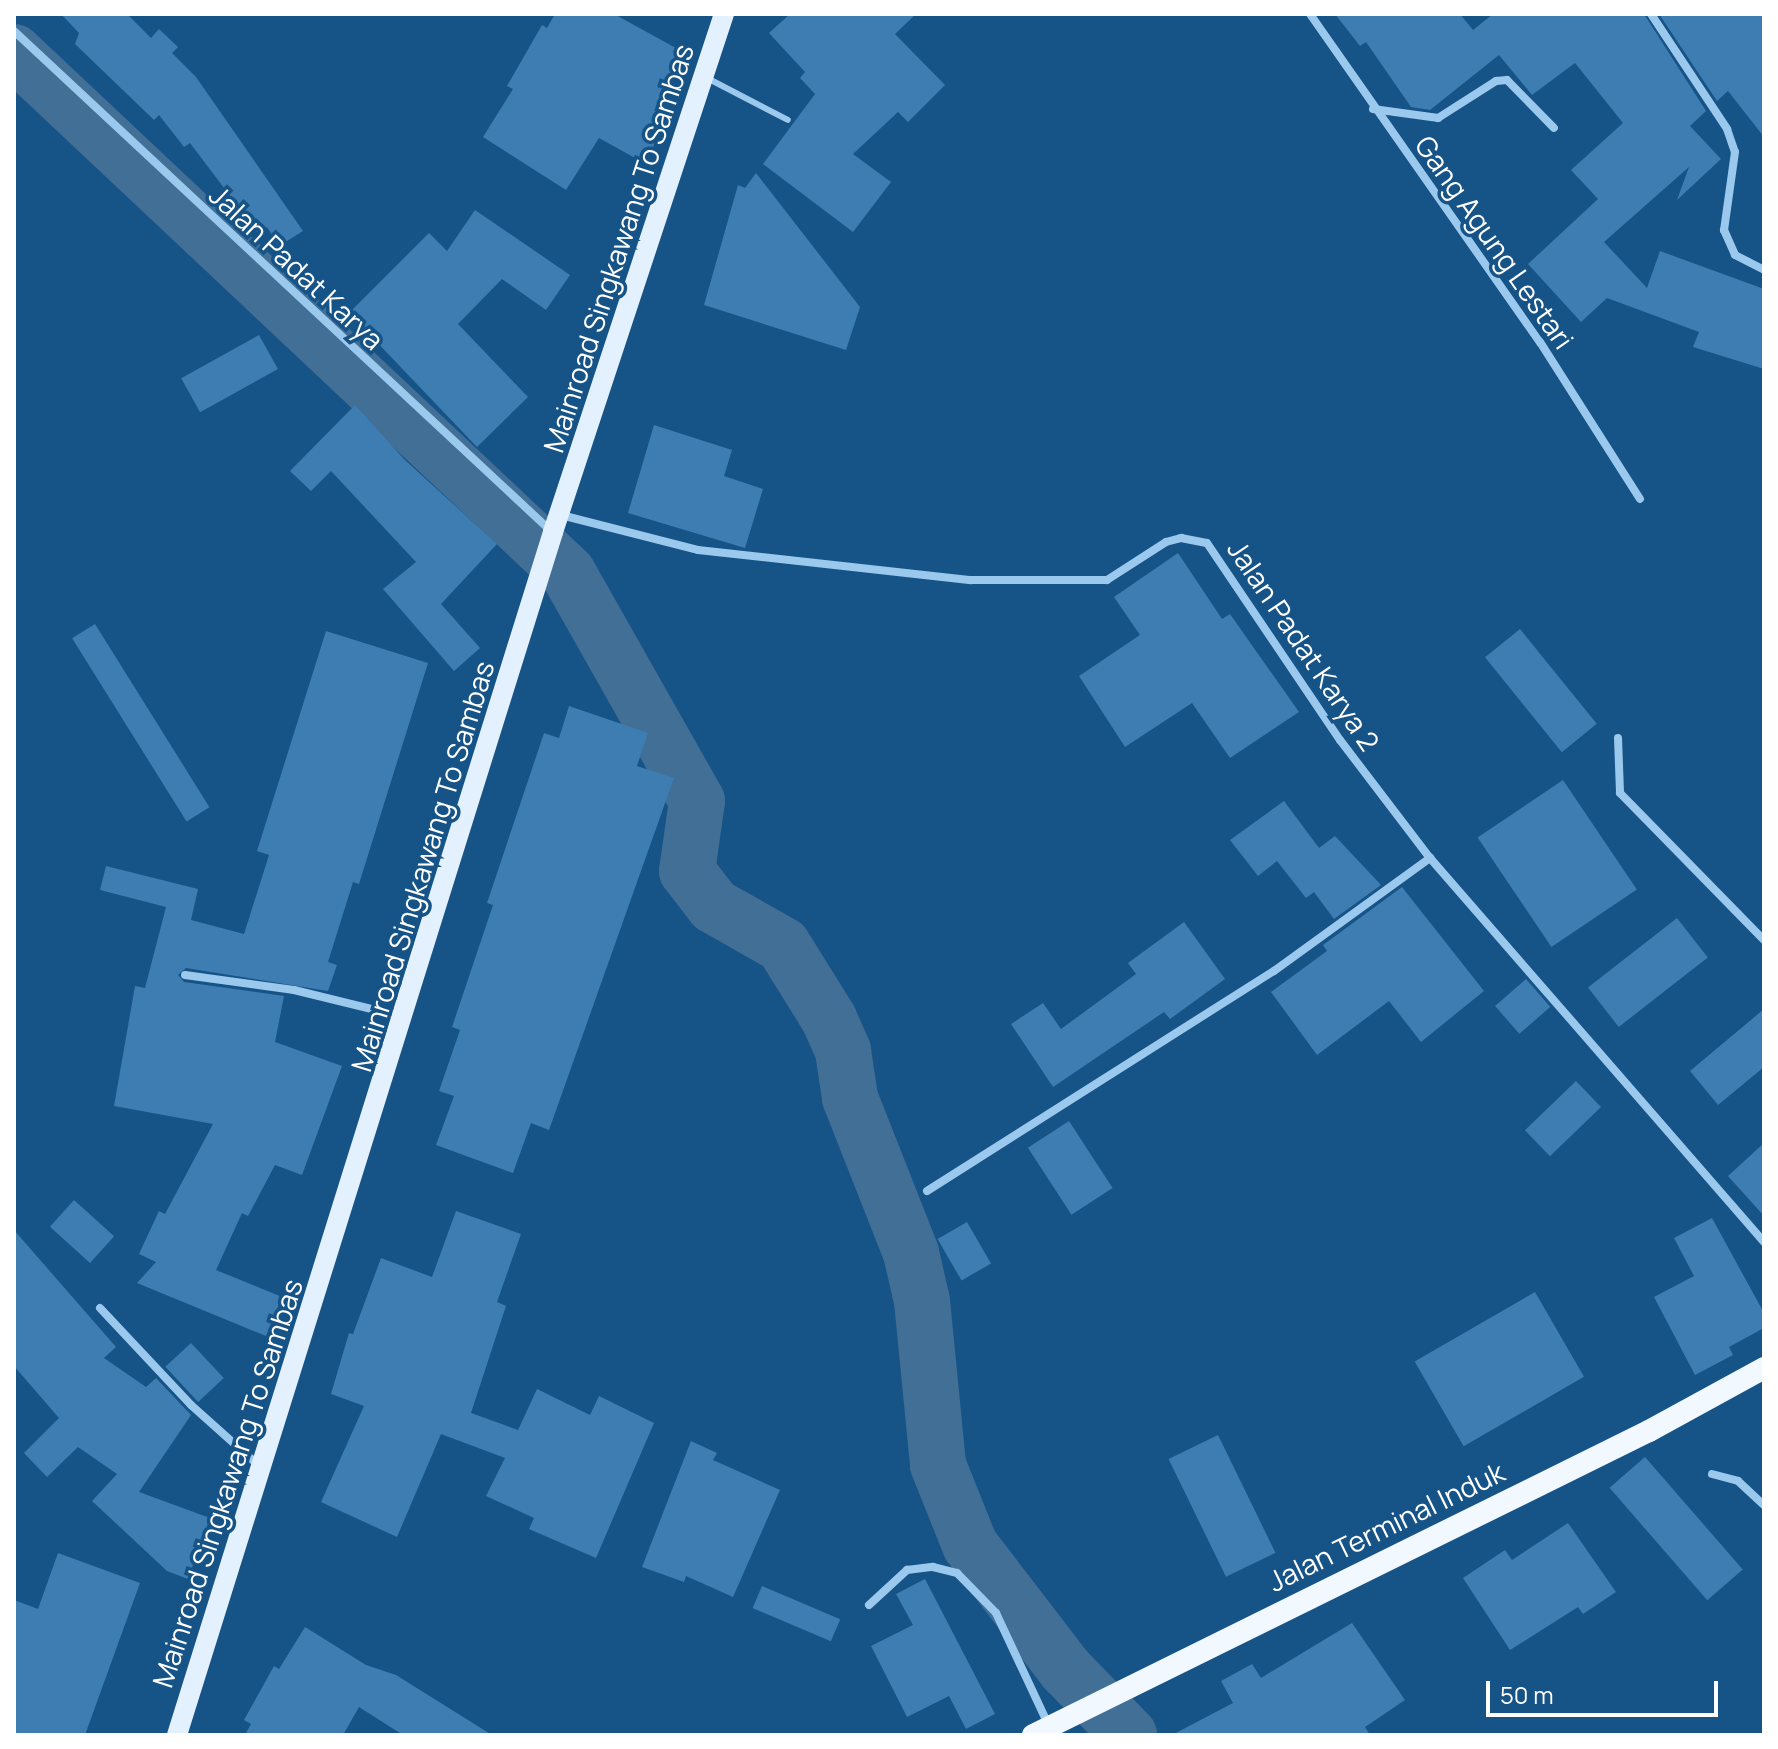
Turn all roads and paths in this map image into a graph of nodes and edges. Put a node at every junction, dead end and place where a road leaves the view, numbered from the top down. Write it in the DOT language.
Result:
graph roads {
  1 [pos="724,14"];
  2 [pos="1310,14"];
  3 [pos="1651,14"];
  4 [pos="14,31"];
  5 [pos="704,76"];
  6 [pos="1373,109"];
  7 [pos="788,120"];
  8 [pos="1554,128"];
  9 [pos="1764,270"];
  10 [pos="1640,499"];
  11 [pos="557,524"];
  12 [pos="1618,738"];
  13 [pos="1430,858"];
  14 [pos="1764,940"];
  15 [pos="185,975"];
  16 [pos="404,1017"];
  17 [pos="927,1191"];
  18 [pos="1764,1242"];
  19 [pos="100,1308"];
  20 [pos="1764,1368"];
  21 [pos="262,1469"];
  22 [pos="1712,1474"];
  23 [pos="1764,1505"];
  24 [pos="869,1605"];
  25 [pos="1047,1728"];
  26 [pos="177,1735"];
  1 -- 5 [label="main road, Mainroad Singkawang To Sambas"];
  2 -- 6 [label="street, Gang Agung Lestari"];
  3 -- 9 [label="street"];
  4 -- 11 [label="street, Jalan Padat Karya"];
  5 -- 7 [label="lane"];
  5 -- 11 [label="main road, Mainroad Singkawang To Sambas"];
  6 -- 8 [label="street"];
  6 -- 10 [label="street, Gang Agung Lestari"];
  11 -- 13 [label="street, Jalan Padat Karya 2"];
  11 -- 16 [label="main road, Mainroad Singkawang To Sambas"];
  12 -- 14 [label="street"];
  13 -- 17 [label="street"];
  13 -- 18 [label="street, Jalan Padat Karya 2"];
  15 -- 16 [label="street"];
  16 -- 21 [label="main road, Mainroad Singkawang To Sambas"];
  19 -- 21 [label="street"];
  20 -- 25 [label="highway, Jalan Terminal Induk"];
  21 -- 26 [label="main road, Mainroad Singkawang To Sambas"];
  22 -- 23 [label="street"];
  24 -- 25 [label="street"];
}
